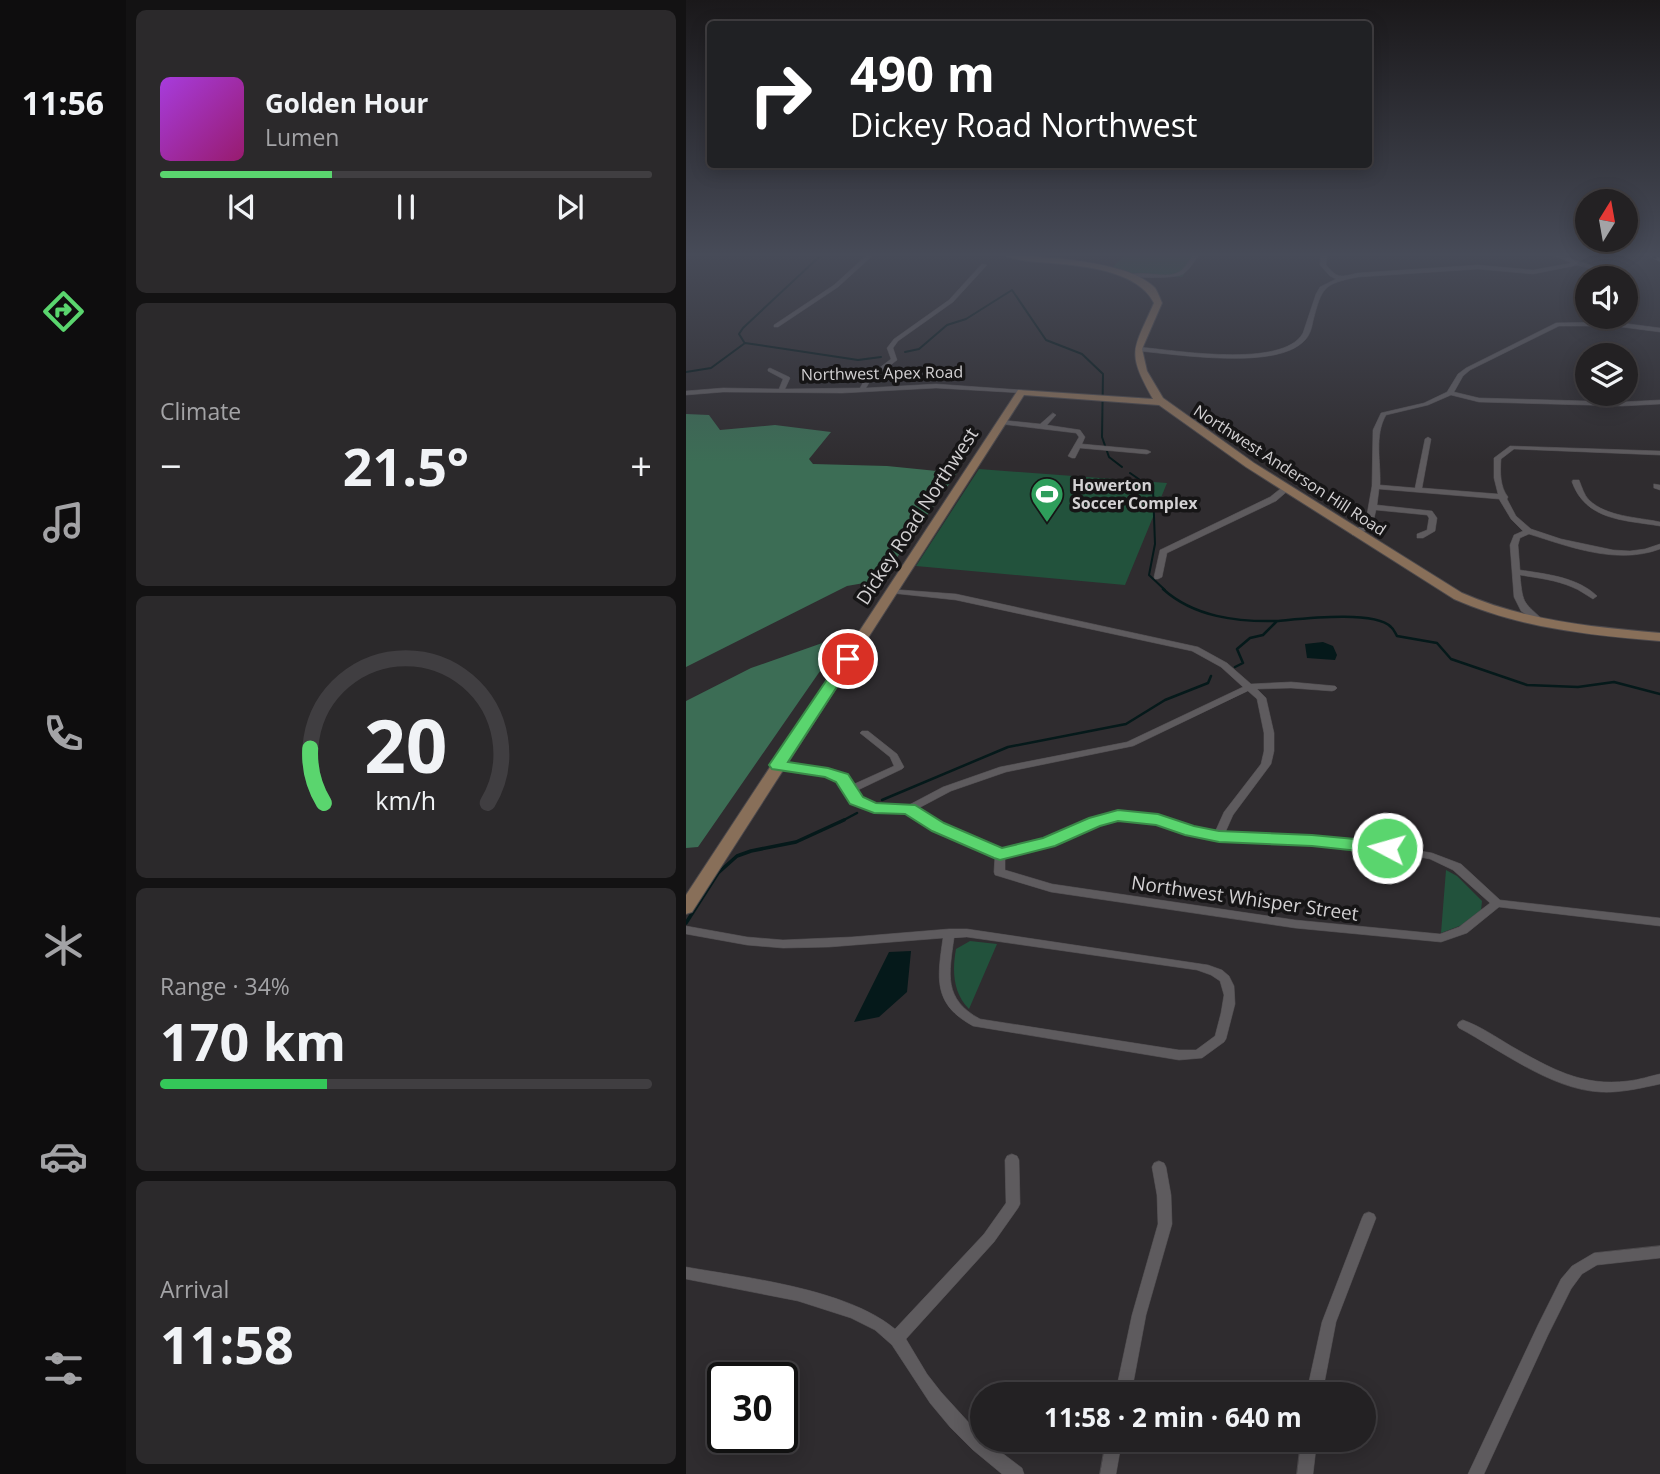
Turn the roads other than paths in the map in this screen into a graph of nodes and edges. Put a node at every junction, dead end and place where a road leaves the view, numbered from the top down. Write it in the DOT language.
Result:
graph roads {
  1 [pos="917,325"];
  2 [pos="1150,325"];
  3 [pos="1308,325"];
  4 [pos="1556,325"];
  5 [pos="1620,325"];
  6 [pos="1660,330"];
  7 [pos="1139,349"];
  8 [pos="770,370"];
  9 [pos="862,390"];
  10 [pos="781,391"];
  11 [pos="1021,392"];
  12 [pos="686,393"];
  13 [pos="1451,393"];
  14 [pos="1161,402"];
  15 [pos="1660,402"];
  16 [pos="1053,415"];
  17 [pos="1001,422"];
  18 [pos="1042,426"];
  19 [pos="1428,439"];
  20 [pos="1077,446"];
  21 [pos="1147,452"];
  22 [pos="1660,453"];
  23 [pos="1072,456"];
  24 [pos="1576,482"];
  25 [pos="1376,487"];
  26 [pos="1287,488"];
  27 [pos="1418,490"];
  28 [pos="1504,497"];
  29 [pos="1373,507"];
  30 [pos="1660,524"];
  31 [pos="1528,531"];
  32 [pos="1355,533"];
  33 [pos="1420,536"];
  34 [pos="1660,546"];
  35 [pos="1515,572"];
  36 [pos="1158,577"];
  37 [pos="891,591"];
  38 [pos="1593,596"];
  39 [pos="1541,622"];
  40 [pos="1660,637"];
  41 [pos="1249,687"];
  42 [pos="1332,688"];
  43 [pos="865,733"];
  44 [pos="777,765"];
  45 [pos="852,789"];
  46 [pos="909,809"];
  47 [pos="1219,836"];
  48 [pos="1000,854"];
  49 [pos="1497,903"];
  50 [pos="686,908"];
  51 [pos="1660,922"];
  52 [pos="686,930"];
  53 [pos="949,933"];
  54 [pos="1463,1026"];
  55 [pos="1660,1079"];
  56 [pos="1012,1160"];
  57 [pos="1159,1167"];
  58 [pos="1369,1217"];
  59 [pos="1660,1252"];
  60 [pos="686,1273"];
  61 [pos="896,1339"];
  62 [pos="1126,1382"];
  63 [pos="1317,1382"];
  64 [pos="1112,1452"];
  65 [pos="1308,1452"];
  66 [pos="1016,1474"];
  67 [pos="1108,1474"];
  68 [pos="1305,1474"];
  69 [pos="1476,1474"];
  1 -- 9 [label="street"];
  2 -- 7 [label="main road"];
  3 -- 7 [label="street"];
  4 -- 13 [label="street"];
  5 -- 6 [label="street"];
  7 -- 14 [label="main road, Northwest Anderson Hill Road"];
  8 -- 10 [label="street"];
  9 -- 10 [label="street, Northwest Apex Road"];
  9 -- 11 [label="street, Northwest Apex Road"];
  10 -- 12 [label="street, Northwest Apex Road"];
  11 -- 14 [label="main road, Northwest Apex Road"];
  11 -- 17 [label="main road, Dickey Road Northwest"];
  13 -- 15 [label="street"];
  13 -- 25 [label="street"];
  14 -- 26 [label="main road, Northwest Anderson Hill Road"];
  16 -- 18 [label="street"];
  17 -- 18 [label="street"];
  17 -- 37 [label="main road, Dickey Road Northwest"];
  18 -- 20 [label="street"];
  19 -- 27 [label="street"];
  20 -- 21 [label="street"];
  20 -- 23 [label="street"];
  22 -- 28 [label="street"];
  24 -- 30 [label="street"];
  25 -- 27 [label="street"];
  25 -- 29 [label="street"];
  26 -- 32 [label="main road, Northwest Anderson Hill Road"];
  26 -- 36 [label="street"];
  27 -- 28 [label="street"];
  28 -- 31 [label="street"];
  29 -- 32 [label="street"];
  29 -- 33 [label="street"];
  31 -- 34 [label="street"];
  31 -- 35 [label="street"];
  32 -- 39 [label="main road, Northwest Anderson Hill Road"];
  35 -- 38 [label="street"];
  35 -- 39 [label="street"];
  37 -- 41 [label="street"];
  37 -- 44 [label="main road, Dickey Road Northwest"];
  39 -- 40 [label="main road, Northwest Anderson Hill Road"];
  41 -- 42 [label="street"];
  41 -- 46 [label="street"];
  41 -- 47 [label="street"];
  43 -- 45 [label="street"];
  44 -- 45 [label="street"];
  44 -- 50 [label="main road, Dickey Road Northwest"];
  45 -- 46 [label="street"];
  46 -- 48 [label="street"];
  47 -- 48 [label="street"];
  47 -- 49 [label="street"];
  48 -- 49 [label="street, Northwest Whisper Street"];
  49 -- 51 [label="street"];
  52 -- 53 [label="street"];
  53 -- 53 [label="street"];
  54 -- 55 [label="street"];
  56 -- 61 [label="street"];
  57 -- 62 [label="street"];
  58 -- 63 [label="street"];
  59 -- 69 [label="street"];
  60 -- 61 [label="street"];
  61 -- 66 [label="street"];
  64 -- 67 [label="street"];
  65 -- 68 [label="street"];
}
